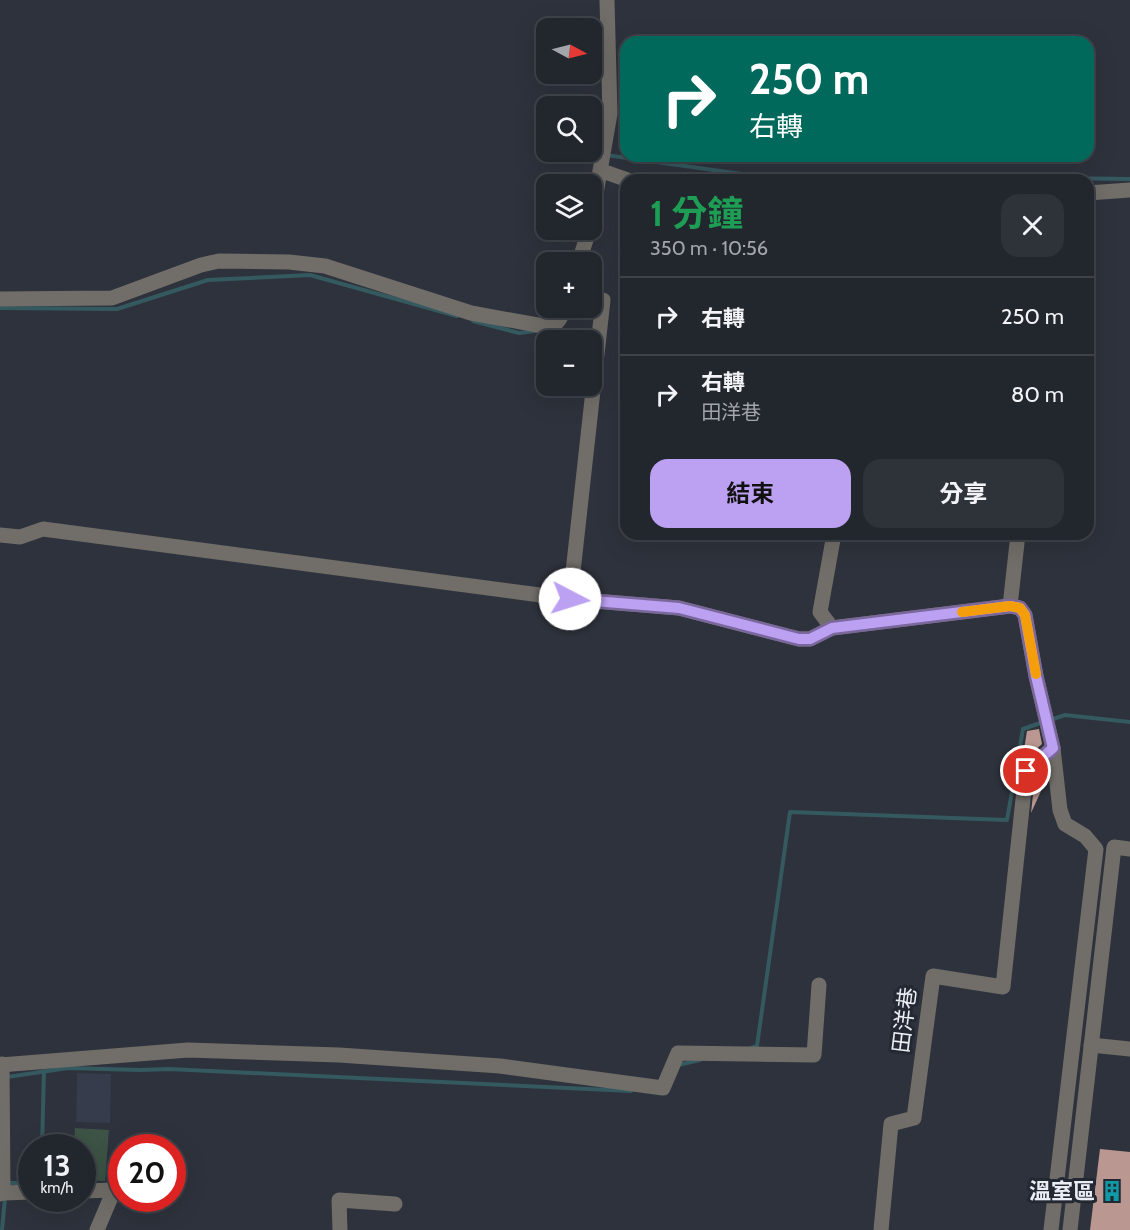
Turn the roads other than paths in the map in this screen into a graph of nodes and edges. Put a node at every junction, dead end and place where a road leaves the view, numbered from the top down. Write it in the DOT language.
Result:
graph roads {
  1 [pos="608,0"];
  2 [pos="602,171"];
  3 [pos="601,174"];
  4 [pos="620,177"];
  5 [pos="1130,190"];
  6 [pos="1094,193"];
  7 [pos="0,299"];
  8 [pos="561,318"];
  9 [pos="601,318"];
  10 [pos="0,535"];
  11 [pos="833,540"];
  12 [pos="1017,540"];
  13 [pos="570,599"];
  14 [pos="1010,606"];
  15 [pos="832,628"];
  16 [pos="1053,748"];
  17 [pos="1130,849"];
  18 [pos="819,985"];
  19 [pos="1091,1045"];
  20 [pos="1130,1050"];
  21 [pos="1,1065"];
  22 [pos="18,1193"];
  23 [pos="1,1194"];
  24 [pos="108,1204"];
  25 [pos="395,1204"];
  26 [pos="97,1230"];
  27 [pos="340,1230"];
  28 [pos="881,1230"];
  29 [pos="1051,1230"];
  30 [pos="1070,1230"];
  1 -- 2 [label="street"];
  2 -- 3 [label="street"];
  2 -- 4 [label="street"];
  5 -- 6 [label="street"];
  7 -- 8 [label="street"];
  9 -- 13 [label="street"];
  10 -- 13 [label="street"];
  11 -- 15 [label="street"];
  12 -- 14 [label="street"];
  13 -- 15 [label="street"];
  14 -- 15 [label="street"];
  14 -- 16 [label="street"];
  16 -- 28 [label="street, 田洋巷"];
  16 -- 29 [label="street"];
  17 -- 19 [label="street"];
  18 -- 21 [label="street"];
  19 -- 20 [label="street"];
  19 -- 30 [label="street"];
  21 -- 23 [label="street"];
  22 -- 23 [label="street"];
  24 -- 26 [label="street"];
  25 -- 27 [label="street"];
}
